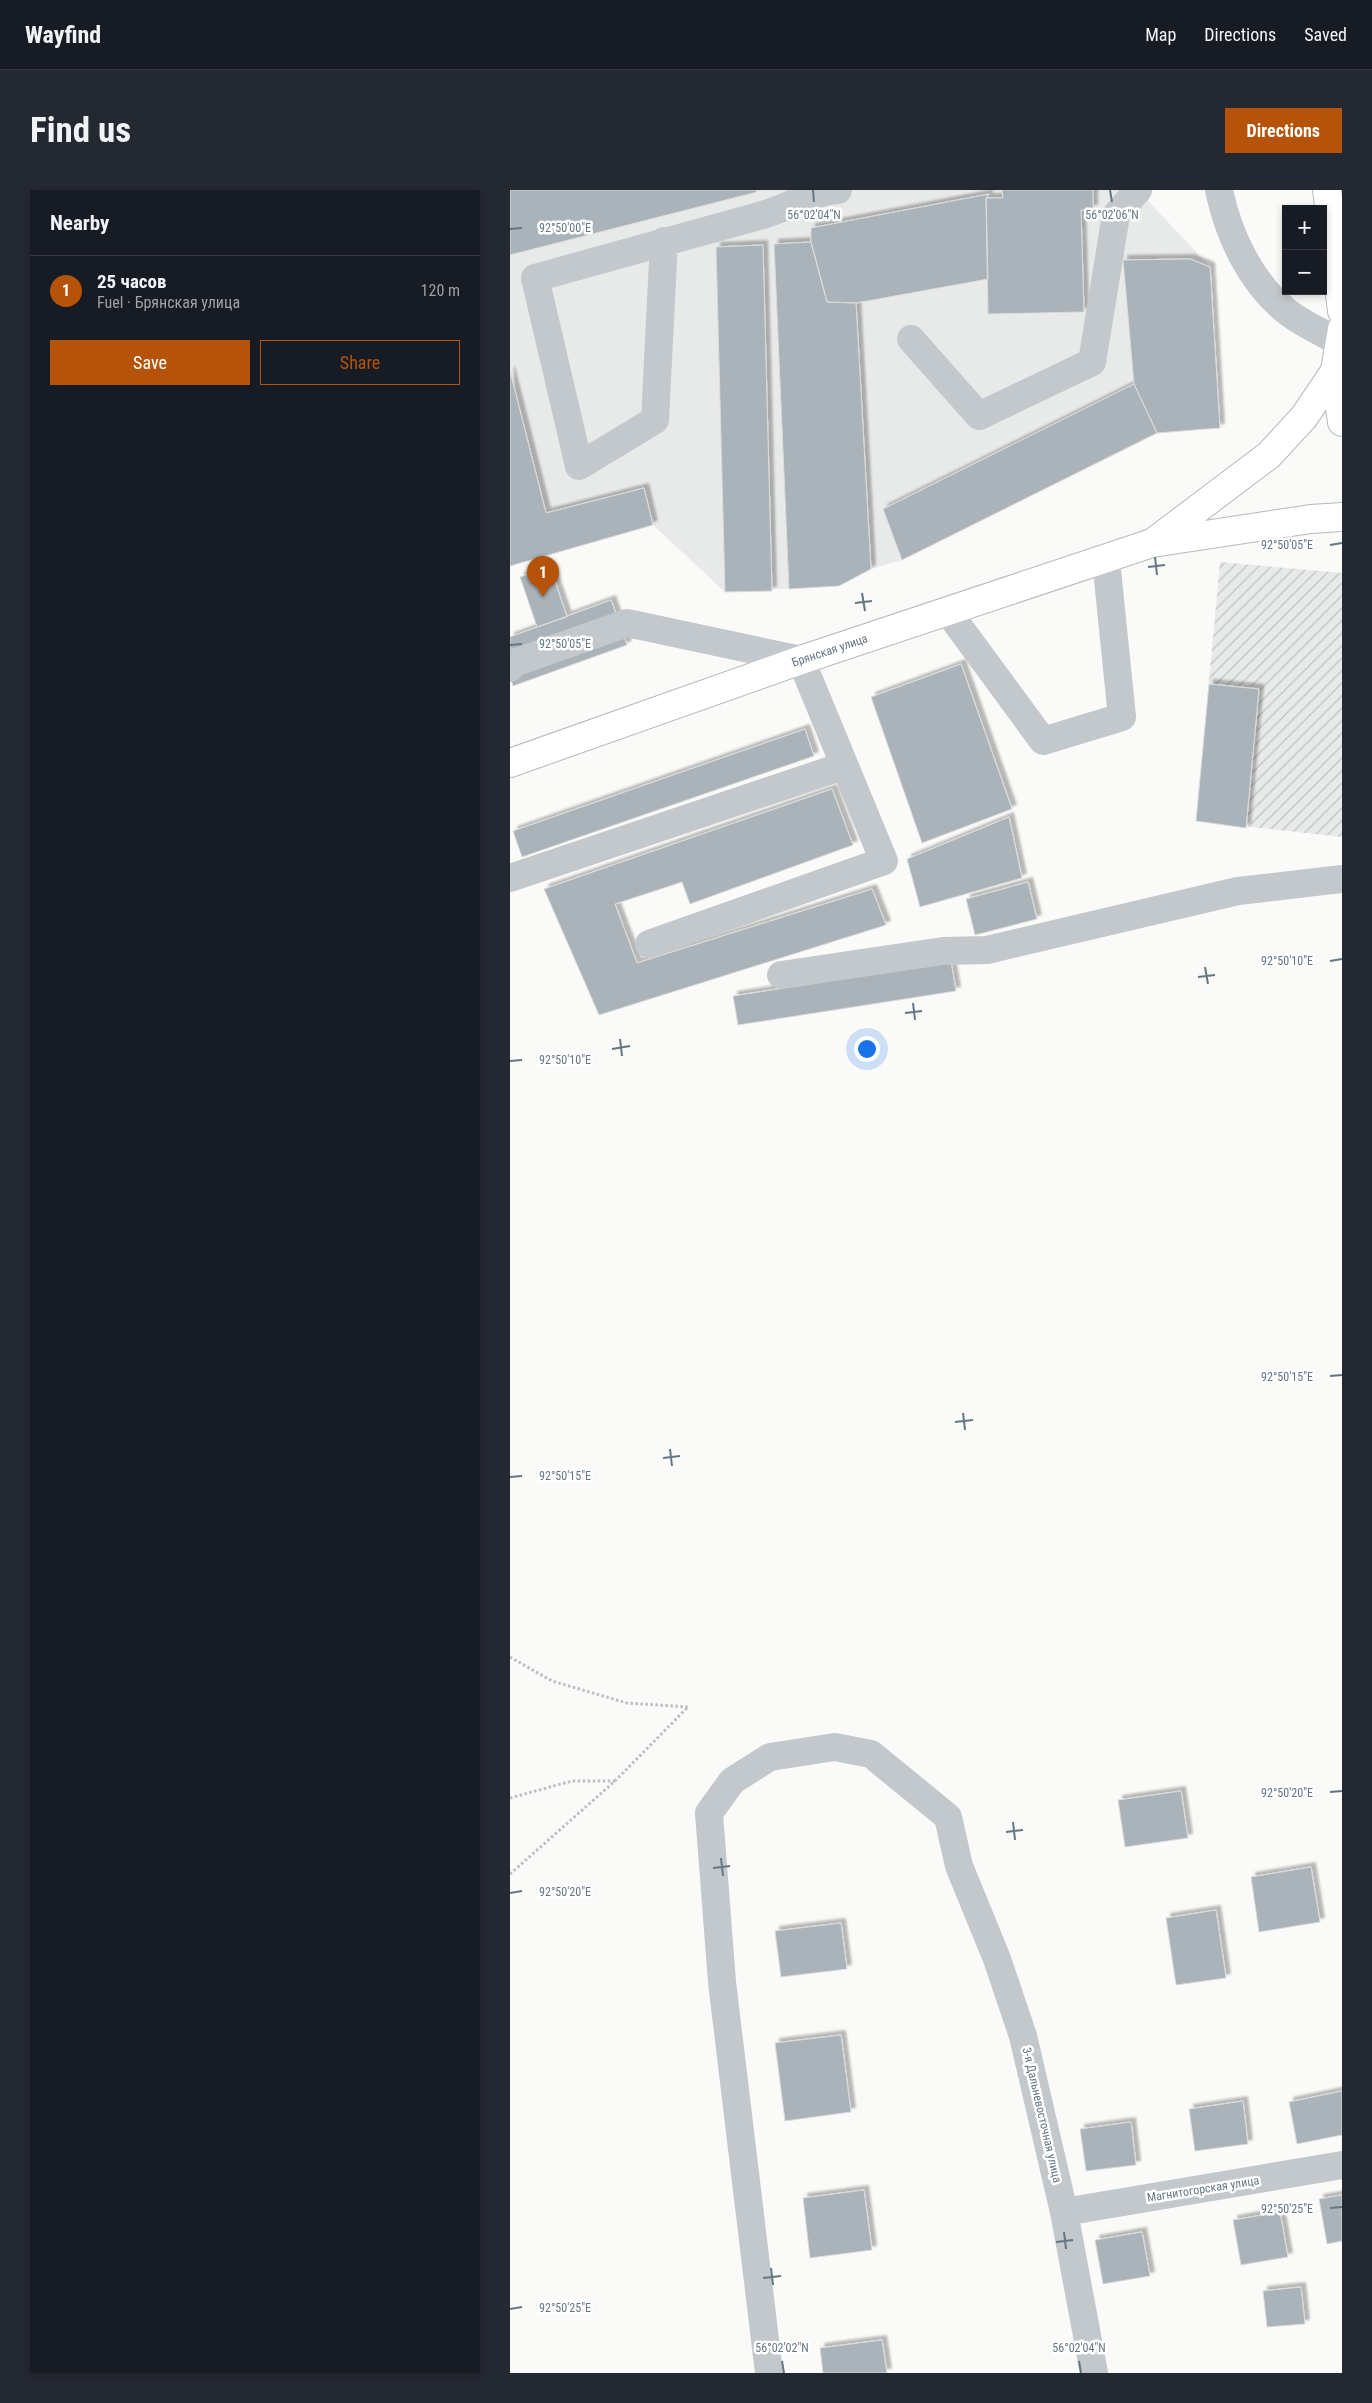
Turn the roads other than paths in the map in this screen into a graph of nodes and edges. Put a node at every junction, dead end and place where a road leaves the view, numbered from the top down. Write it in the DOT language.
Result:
graph roads {
  1 [pos="838,190"];
  2 [pos="1138,190"];
  3 [pos="1219,190"];
  4 [pos="1326,190"];
  5 [pos="664,241"];
  6 [pos="1342,311"];
  7 [pos="1340,336"];
  8 [pos="911,339"];
  9 [pos="1336,371"];
  10 [pos="1342,422"];
  11 [pos="1342,517"];
  12 [pos="1152,543"];
  13 [pos="1106,560"];
  14 [pos="949,612"];
  15 [pos="801,660"];
  16 [pos="510,668"];
  17 [pos="510,763"];
  18 [pos="843,766"];
  19 [pos="510,878"];
  20 [pos="1342,880"];
  21 [pos="649,944"];
  22 [pos="781,975"];
  23 [pos="1342,2165"];
  24 [pos="1064,2212"];
  25 [pos="769,2373"];
  26 [pos="1094,2373"];
  1 -- 5 [label="street"];
  2 -- 8 [label="street"];
  3 -- 7 [label="street"];
  4 -- 6 [label="main road"];
  5 -- 5 [label="street"];
  7 -- 9 [label="main road"];
  9 -- 10 [label="main road"];
  9 -- 12 [label="main road"];
  11 -- 12 [label="main road"];
  12 -- 13 [label="main road, Брянская улица"];
  13 -- 14 [label="main road, Брянская улица"];
  13 -- 14 [label="street"];
  14 -- 15 [label="main road, Брянская улица"];
  15 -- 16 [label="street"];
  15 -- 17 [label="main road, Брянская улица"];
  15 -- 18 [label="street"];
  18 -- 19 [label="street"];
  18 -- 21 [label="street"];
  20 -- 22 [label="street"];
  23 -- 24 [label="street, Магнитогорская улица"];
  24 -- 25 [label="street, 3-я Дальневосточная улица"];
  24 -- 26 [label="street, 3-я Дальневосточная улица"];
}
